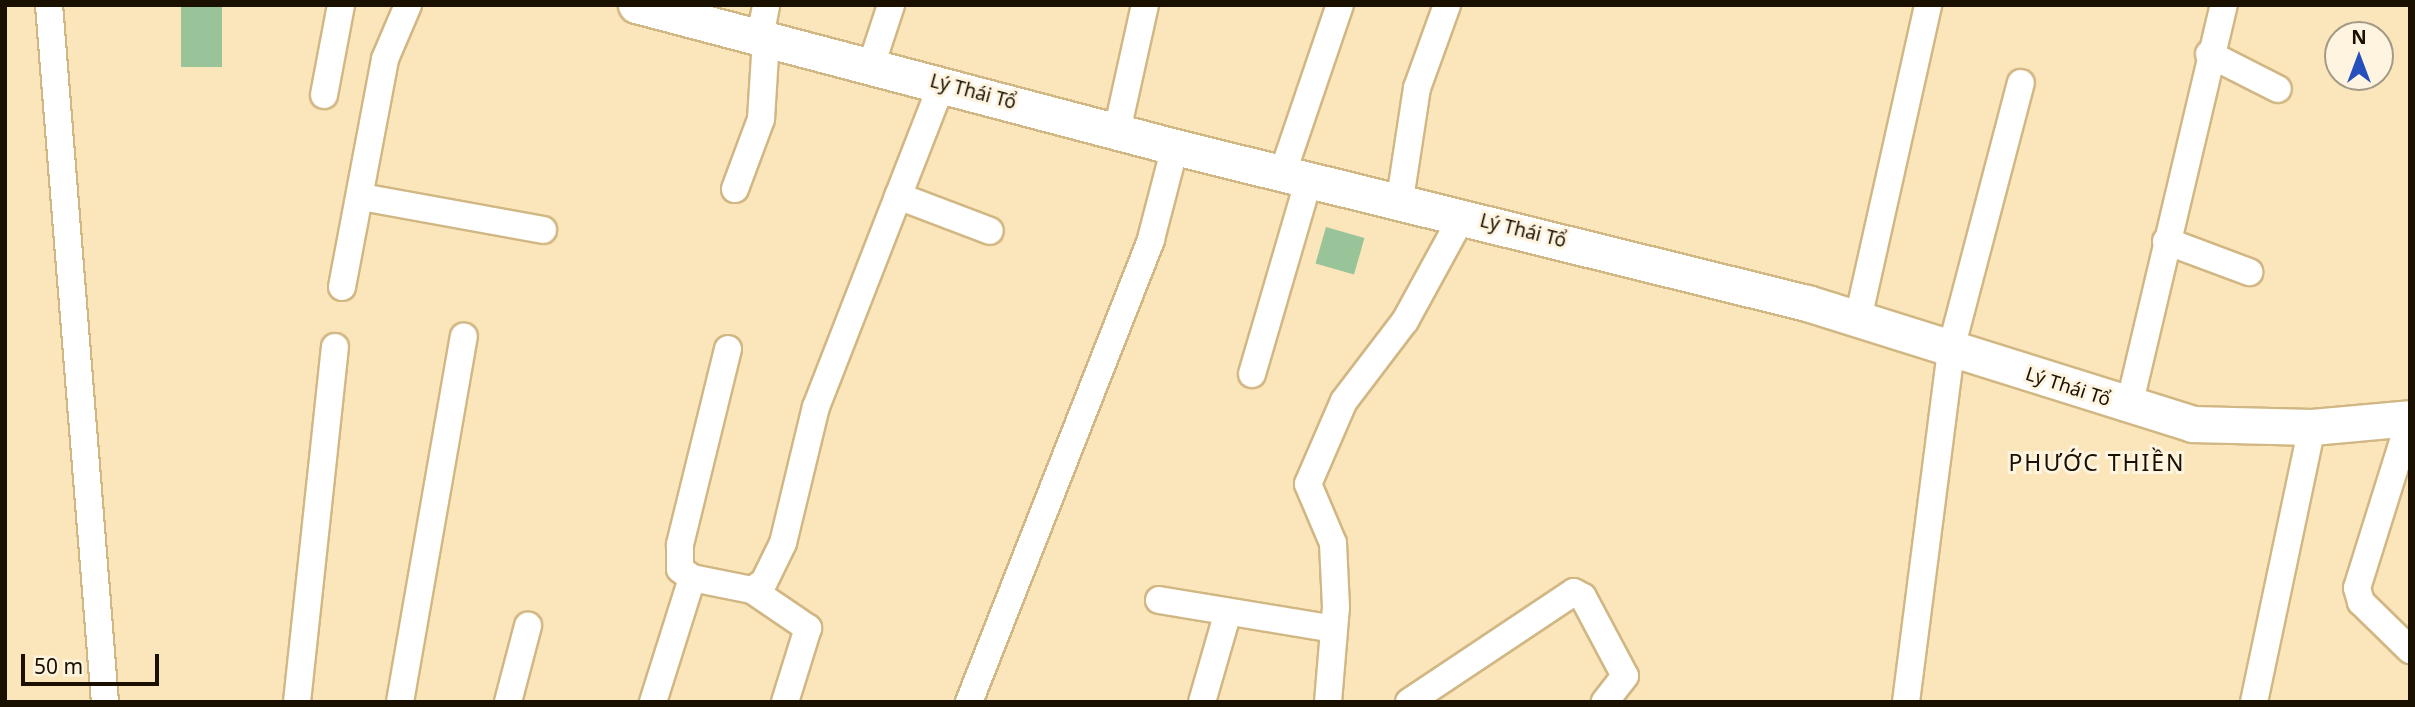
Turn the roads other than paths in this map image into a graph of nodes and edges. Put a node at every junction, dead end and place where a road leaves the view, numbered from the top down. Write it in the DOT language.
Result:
graph roads {
  1 [pos="50,5"];
  2 [pos="341,5"];
  3 [pos="408,5"];
  4 [pos="635,5"];
  5 [pos="891,5"];
  6 [pos="1145,5"];
  7 [pos="1340,5"];
  8 [pos="1447,5"];
  9 [pos="1928,5"];
  10 [pos="2224,5"];
  11 [pos="764,27"];
  12 [pos="2209,54"];
  13 [pos="871,66"];
  14 [pos="2021,83"];
  15 [pos="942,84"];
  16 [pos="2278,89"];
  17 [pos="324,95"];
  18 [pos="1117,131"];
  19 [pos="1175,147"];
  20 [pos="1296,175"];
  21 [pos="735,189"];
  22 [pos="898,196"];
  23 [pos="362,197"];
  24 [pos="1400,199"];
  25 [pos="1463,215"];
  26 [pos="542,230"];
  27 [pos="990,232"];
  28 [pos="2166,241"];
  29 [pos="2249,272"];
  30 [pos="342,287"];
  31 [pos="1858,320"];
  32 [pos="464,337"];
  33 [pos="335,347"];
  34 [pos="728,349"];
  35 [pos="1951,349"];
  36 [pos="1252,374"];
  37 [pos="2129,406"];
  38 [pos="2410,419"];
  39 [pos="2312,427"];
  40 [pos="692,578"];
  41 [pos="752,590"];
  42 [pos="1158,600"];
  43 [pos="1228,612"];
  44 [pos="528,626"];
  45 [pos="1334,629"];
  46 [pos="2410,650"];
  47 [pos="105,702"];
  48 [pos="297,702"];
  49 [pos="400,702"];
  50 [pos="508,702"];
  51 [pos="653,702"];
  52 [pos="785,702"];
  53 [pos="969,702"];
  54 [pos="1202,702"];
  55 [pos="1328,702"];
  56 [pos="1409,702"];
  57 [pos="1605,702"];
  58 [pos="1906,702"];
  59 [pos="2253,702"];
  1 -- 47 [label="street"];
  2 -- 17 [label="street"];
  3 -- 23 [label="street"];
  4 -- 11 [label="main road, Lý Thái Tổ"];
  5 -- 13 [label="street"];
  6 -- 18 [label="street"];
  7 -- 20 [label="street"];
  8 -- 24 [label="street"];
  9 -- 31 [label="street"];
  10 -- 12 [label="street"];
  11 -- 13 [label="main road, Lý Thái Tổ"];
  11 -- 21 [label="street"];
  12 -- 16 [label="street"];
  12 -- 28 [label="street"];
  13 -- 15 [label="main road, Lý Thái Tổ"];
  14 -- 35 [label="street"];
  15 -- 18 [label="main road, Lý Thái Tổ"];
  15 -- 22 [label="street"];
  18 -- 19 [label="main road, Lý Thái Tổ"];
  19 -- 20 [label="main road, Lý Thái Tổ"];
  19 -- 53 [label="street"];
  20 -- 24 [label="main road, Lý Thái Tổ"];
  20 -- 36 [label="street"];
  22 -- 27 [label="street"];
  22 -- 41 [label="street"];
  23 -- 26 [label="street"];
  23 -- 30 [label="street"];
  24 -- 25 [label="main road, Lý Thái Tổ"];
  25 -- 31 [label="main road, Lý Thái Tổ"];
  25 -- 45 [label="street"];
  28 -- 29 [label="street"];
  28 -- 37 [label="street"];
  31 -- 35 [label="main road, Lý Thái Tổ"];
  32 -- 49 [label="street"];
  33 -- 48 [label="street"];
  34 -- 40 [label="street"];
  35 -- 37 [label="main road, Lý Thái Tổ"];
  35 -- 58 [label="street"];
  37 -- 39 [label="main road, Lý Thái Tổ"];
  38 -- 39 [label="main road, Lý Thái Tổ"];
  38 -- 46 [label="street"];
  39 -- 59 [label="street"];
  40 -- 41 [label="street"];
  40 -- 51 [label="street"];
  41 -- 52 [label="street"];
  42 -- 43 [label="street"];
  43 -- 45 [label="street"];
  43 -- 54 [label="street"];
  44 -- 50 [label="street"];
  45 -- 55 [label="street"];
  56 -- 57 [label="street"];
}
